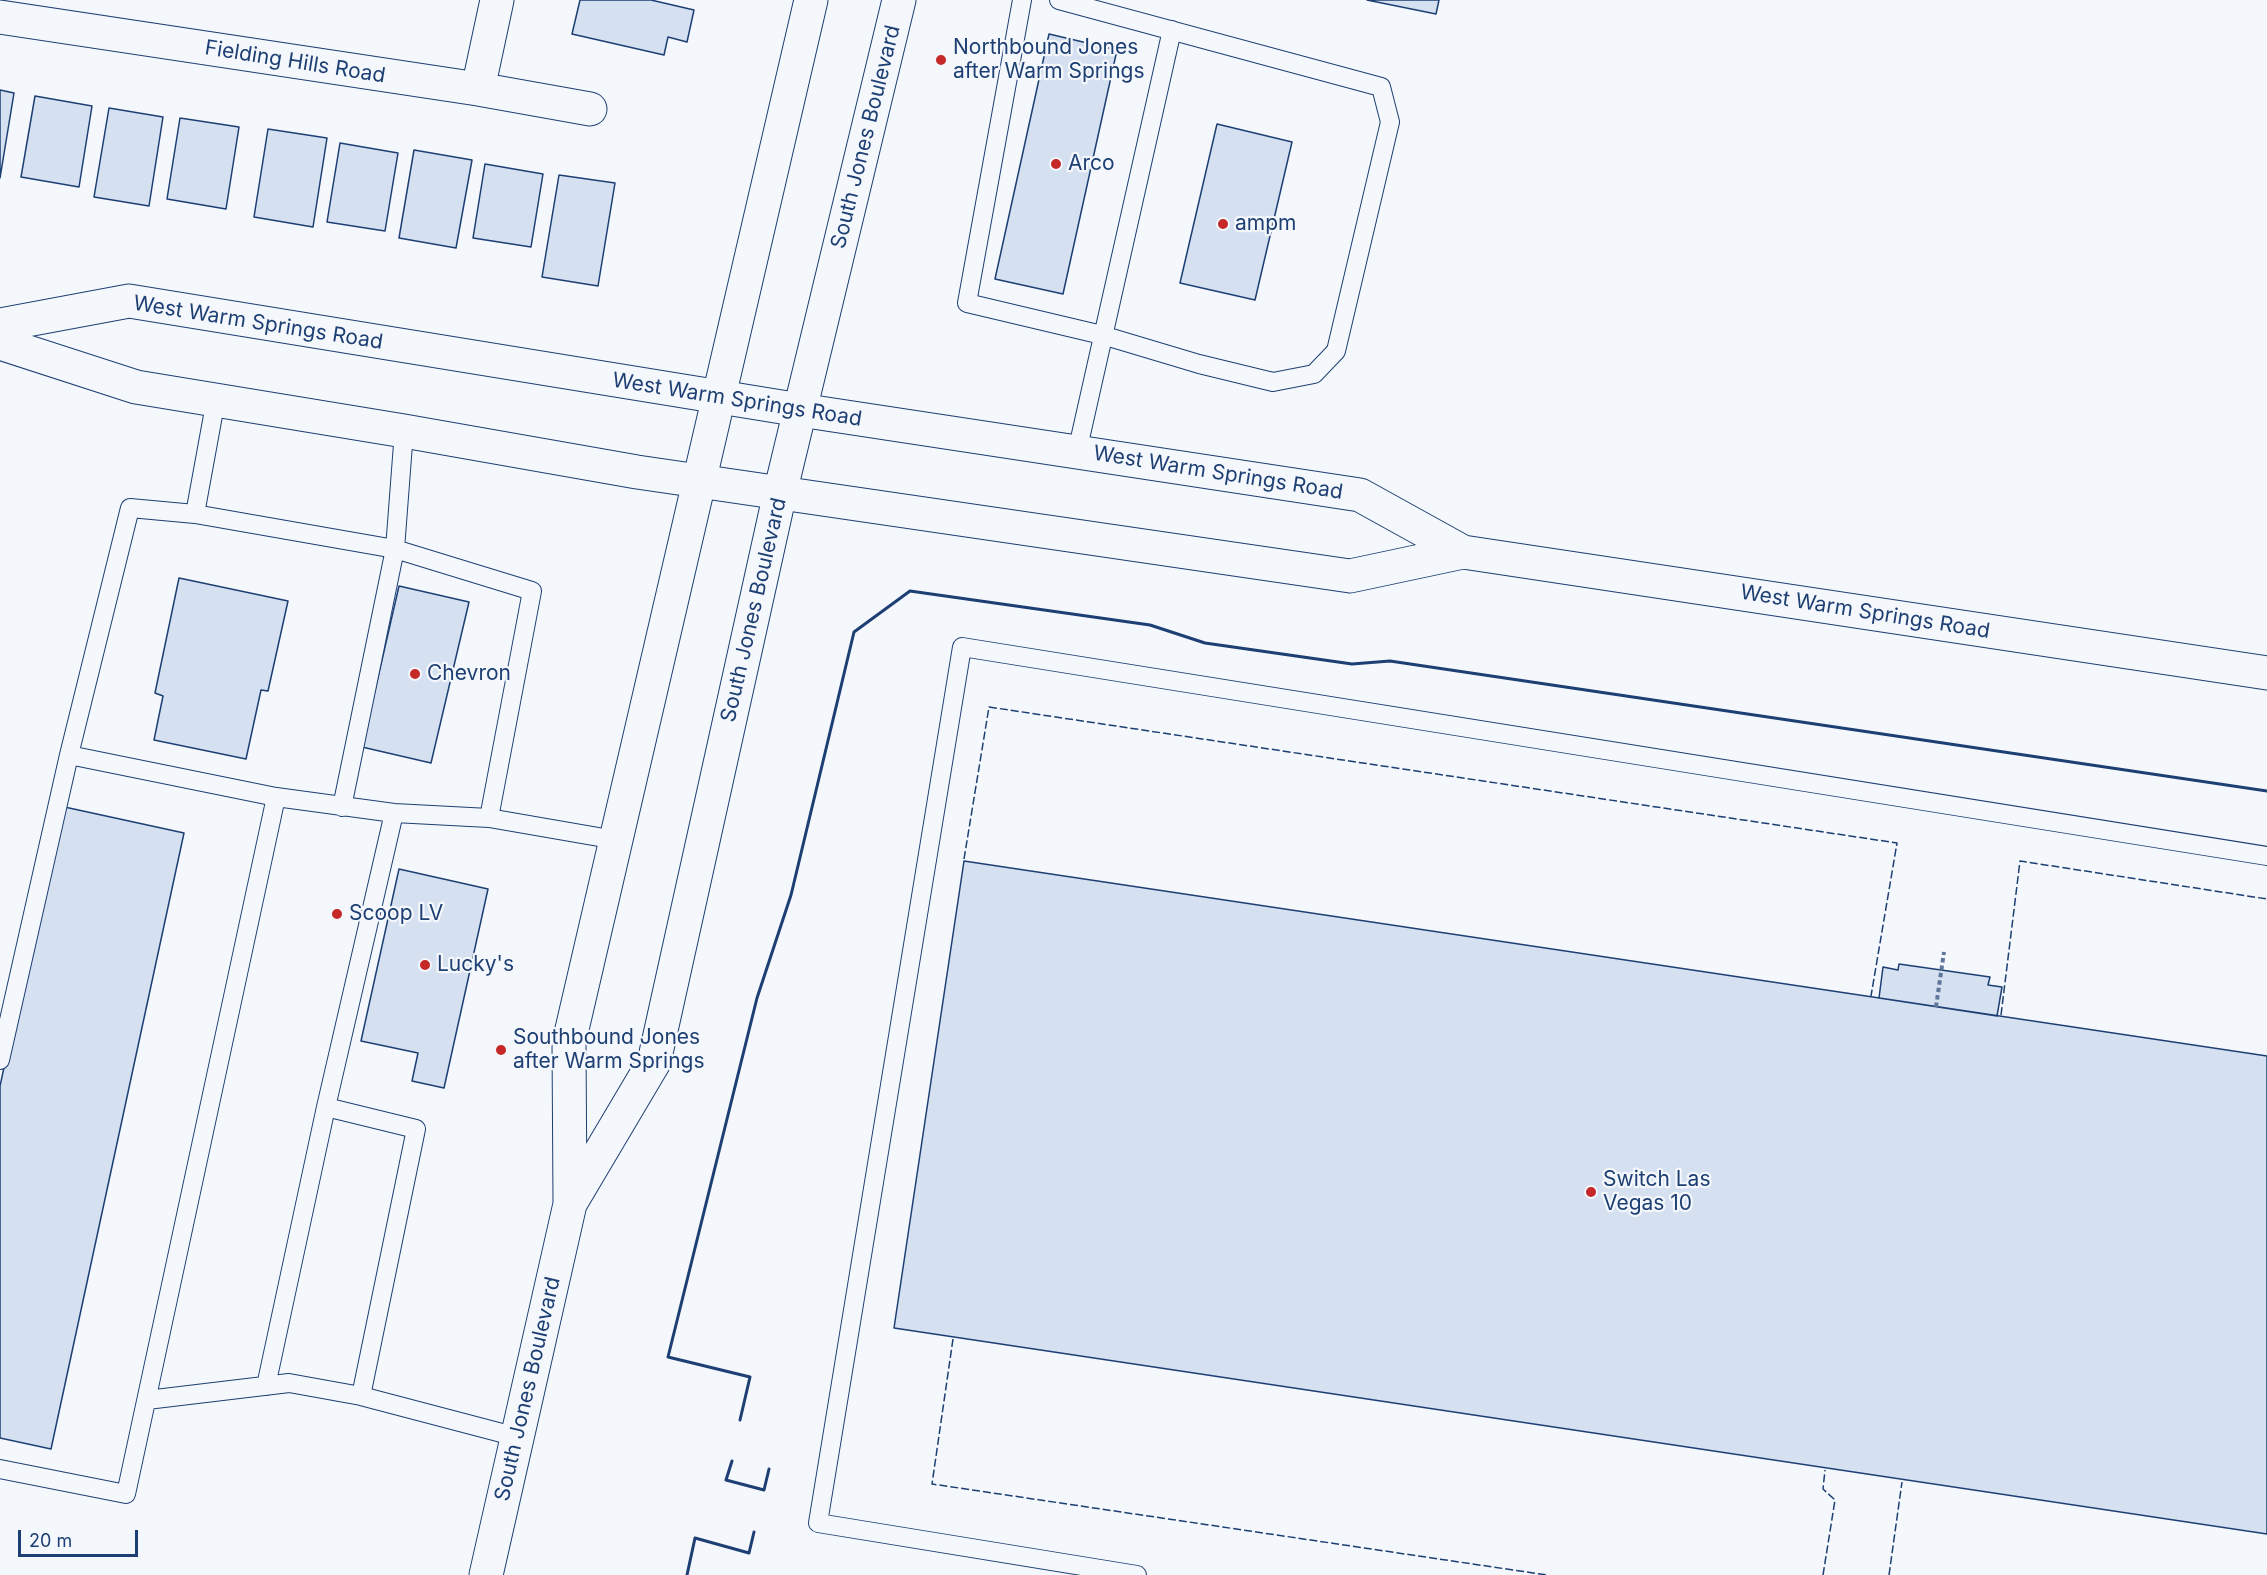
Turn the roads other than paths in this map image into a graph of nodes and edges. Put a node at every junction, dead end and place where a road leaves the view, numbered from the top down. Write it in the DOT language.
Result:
graph roads {
  1 [pos="497,0"];
  2 [pos="811,0"];
  3 [pos="899,0"];
  4 [pos="1022,0"];
  5 [pos="1059,0"];
  6 [pos="0,17"];
  7 [pos="1172,30"];
  8 [pos="478,89"];
  9 [pos="590,109"];
  10 [pos="0,325"];
  11 [pos="1102,335"];
  12 [pos="0,343"];
  13 [pos="719,397"];
  14 [pos="216,399"];
  15 [pos="800,410"];
  16 [pos="404,431"];
  17 [pos="1077,452"];
  18 [pos="699,482"];
  19 [pos="780,493"];
  20 [pos="195,514"];
  21 [pos="395,549"];
  22 [pos="1463,552"];
  23 [pos="2267,673"];
  24 [pos="69,755"];
  25 [pos="276,797"];
  26 [pos="342,807"];
  27 [pos="394,813"];
  28 [pos="489,818"];
  29 [pos="616,840"];
  30 [pos="2267,856"];
  31 [pos="0,1060"];
  32 [pos="326,1107"];
  33 [pos="570,1204"];
  34 [pos="266,1386"];
  35 [pos="361,1396"];
  36 [pos="147,1400"];
  37 [pos="517,1437"];
  38 [pos="0,1469"];
  39 [pos="486,1575"];
  40 [pos="1137,1575"];
  1 -- 8 [label="main road"];
  2 -- 13 [label="main road, South Jones Boulevard"];
  3 -- 15 [label="main road, South Jones Boulevard"];
  4 -- 11 [label="lane"];
  5 -- 7 [label="lane"];
  6 -- 8 [label="main road, Fielding Hills Road"];
  7 -- 11 [label="lane"];
  7 -- 11 [label="lane"];
  8 -- 9 [label="main road, Fielding Hills Road"];
  10 -- 13 [label="main road, West Warm Springs Road"];
  11 -- 17 [label="lane"];
  12 -- 14 [label="main road, West Warm Springs Road"];
  13 -- 15 [label="main road, West Warm Springs Road"];
  13 -- 18 [label="main road, South Jones Boulevard"];
  14 -- 16 [label="main road, West Warm Springs Road"];
  14 -- 20 [label="lane"];
  15 -- 17 [label="main road, West Warm Springs Road"];
  15 -- 19 [label="main road, South Jones Boulevard"];
  16 -- 18 [label="main road, West Warm Springs Road"];
  16 -- 21 [label="lane"];
  17 -- 22 [label="main road, West Warm Springs Road"];
  18 -- 19 [label="main road, West Warm Springs Road"];
  18 -- 29 [label="main road, South Jones Boulevard"];
  19 -- 22 [label="main road, West Warm Springs Road"];
  19 -- 33 [label="main road, South Jones Boulevard"];
  20 -- 21 [label="lane"];
  20 -- 24 [label="lane"];
  21 -- 26 [label="lane"];
  21 -- 28 [label="lane"];
  22 -- 23 [label="main road, West Warm Springs Road"];
  24 -- 25 [label="lane"];
  24 -- 31 [label="lane"];
  25 -- 26 [label="lane"];
  25 -- 36 [label="lane"];
  26 -- 27 [label="lane"];
  27 -- 28 [label="lane"];
  27 -- 32 [label="lane"];
  28 -- 29 [label="lane"];
  29 -- 33 [label="main road, South Jones Boulevard"];
  30 -- 40 [label="lane"];
  32 -- 34 [label="lane"];
  32 -- 35 [label="lane"];
  33 -- 37 [label="main road, South Jones Boulevard"];
  34 -- 35 [label="lane"];
  34 -- 36 [label="lane"];
  35 -- 37 [label="lane"];
  36 -- 38 [label="lane"];
  37 -- 39 [label="main road, South Jones Boulevard"];
}
